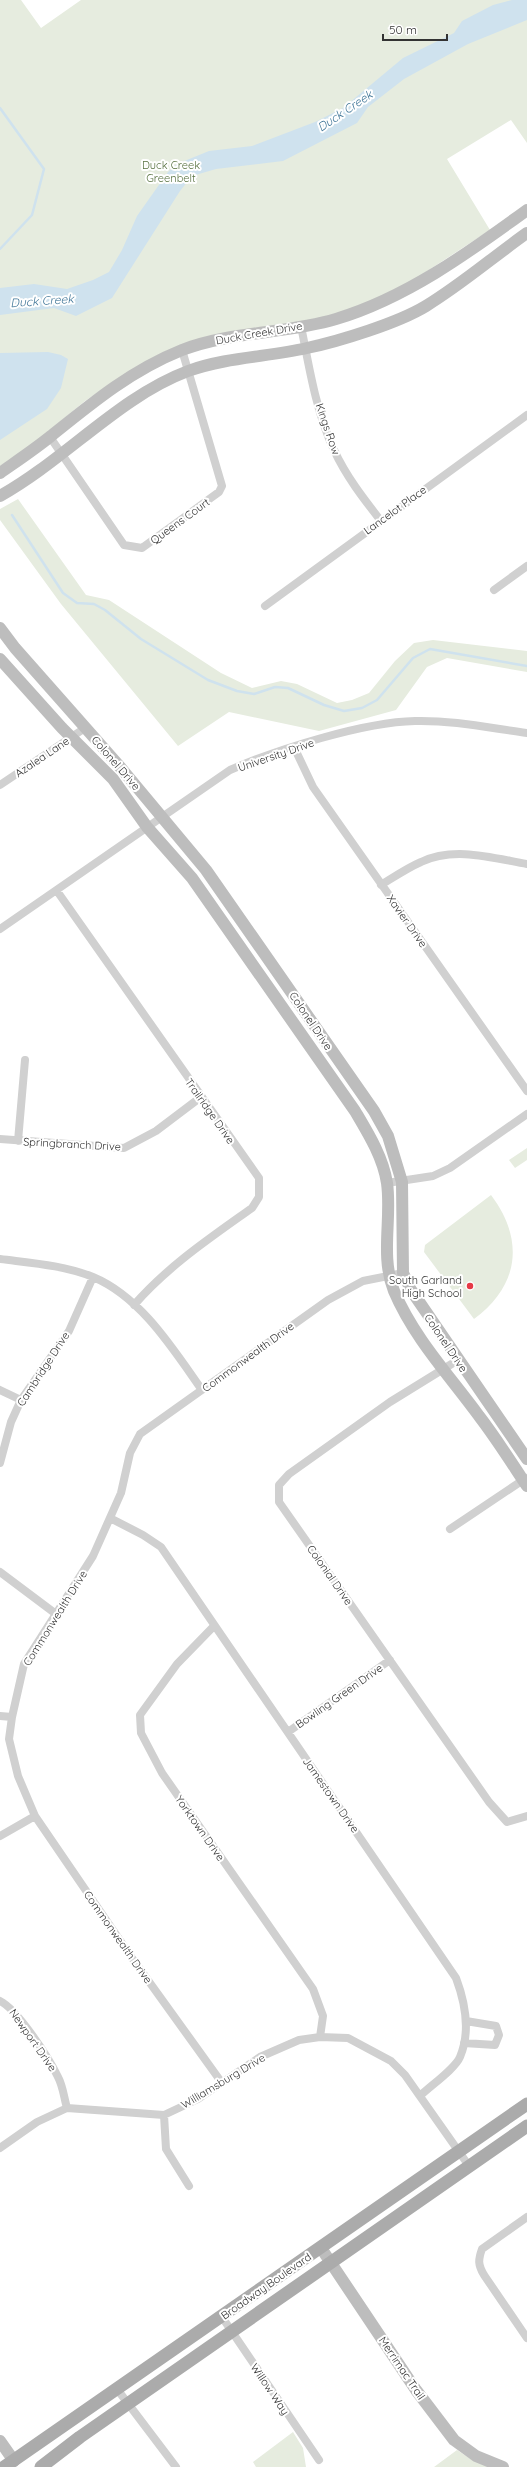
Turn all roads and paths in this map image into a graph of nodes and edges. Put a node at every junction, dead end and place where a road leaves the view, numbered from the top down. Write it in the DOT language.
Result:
graph roads {
  1 [pos="527,210"];
  2 [pos="503,228"];
  3 [pos="527,233"];
  4 [pos="514,243"];
  5 [pos="301,326"];
  6 [pos="306,349"];
  7 [pos="182,350"];
  8 [pos="189,371"];
  9 [pos="527,415"];
  10 [pos="50,437"];
  11 [pos="64,454"];
  12 [pos="0,473"];
  13 [pos="0,496"];
  14 [pos="381,521"];
  15 [pos="527,566"];
  16 [pos="494,590"];
  17 [pos="265,606"];
  18 [pos="0,628"];
  19 [pos="0,659"];
  20 [pos="85,728"];
  21 [pos="527,733"];
  22 [pos="71,738"];
  23 [pos="294,747"];
  24 [pos="0,785"];
  25 [pos="162,817"];
  26 [pos="147,827"];
  27 [pos="527,864"];
  28 [pos="381,885"];
  29 [pos="57,891"];
  30 [pos="0,929"];
  31 [pos="25,1060"];
  32 [pos="527,1091"];
  33 [pos="201,1097"];
  34 [pos="527,1114"];
  35 [pos="0,1139"];
  36 [pos="18,1140"];
  37 [pos="402,1182"];
  38 [pos="387,1183"];
  39 [pos="0,1259"];
  40 [pos="403,1273"];
  41 [pos="389,1275"];
  42 [pos="93,1277"];
  43 [pos="134,1305"];
  44 [pos="458,1360"];
  45 [pos="443,1370"];
  46 [pos="0,1390"];
  47 [pos="202,1390"];
  48 [pos="21,1400"];
  49 [pos="527,1459"];
  50 [pos="0,1463"];
  51 [pos="526,1481"];
  52 [pos="110,1518"];
  53 [pos="450,1529"];
  54 [pos="0,1572"];
  55 [pos="56,1614"];
  56 [pos="214,1626"];
  57 [pos="390,1660"];
  58 [pos="0,1716"];
  59 [pos="12,1717"];
  60 [pos="288,1732"];
  61 [pos="35,1816"];
  62 [pos="527,1816"];
  63 [pos="0,1836"];
  64 [pos="0,2001"];
  65 [pos="466,2021"];
  66 [pos="320,2037"];
  67 [pos="464,2043"];
  68 [pos="222,2083"];
  69 [pos="420,2096"];
  70 [pos="527,2104"];
  71 [pos="67,2108"];
  72 [pos="164,2115"];
  73 [pos="527,2126"];
  74 [pos="0,2148"];
  75 [pos="458,2152"];
  76 [pos="469,2166"];
  77 [pos="189,2186"];
  78 [pos="527,2217"];
  79 [pos="321,2248"];
  80 [pos="331,2262"];
  81 [pos="222,2317"];
  82 [pos="231,2332"];
  83 [pos="527,2338"];
  84 [pos="118,2389"];
  85 [pos="130,2404"];
  86 [pos="0,2442"];
  87 [pos="319,2460"];
  88 [pos="12,2465"];
  89 [pos="41,2467"];
  90 [pos="176,2467"];
  91 [pos="502,2467"];
  1 -- 2 [label="street, Duck Creek Drive"];
  2 -- 4 [label="street"];
  2 -- 5 [label="street, Duck Creek Drive"];
  3 -- 4 [label="street, Duck Creek Drive"];
  4 -- 6 [label="street, Duck Creek Drive"];
  5 -- 6 [label="street, Kings Row"];
  5 -- 7 [label="street, Duck Creek Drive"];
  6 -- 8 [label="street, Duck Creek Drive"];
  6 -- 14 [label="street, Kings Row"];
  7 -- 8 [label="street, Queens Court"];
  7 -- 10 [label="street, Duck Creek Drive"];
  8 -- 11 [label="street, Duck Creek Drive"];
  8 -- 11 [label="street, Queens Court"];
  9 -- 14 [label="street, Lancelot Place"];
  10 -- 11 [label="street, Queens Court"];
  10 -- 12 [label="street, Duck Creek Drive"];
  11 -- 13 [label="street, Duck Creek Drive"];
  14 -- 17 [label="street, Lancelot Place"];
  15 -- 16 [label="street"];
  18 -- 20 [label="street, Colonel Drive"];
  19 -- 22 [label="street, Colonel Drive"];
  20 -- 22 [label="street, Azalea Lane"];
  20 -- 25 [label="street, Colonel Drive"];
  21 -- 23 [label="street, University Drive"];
  22 -- 24 [label="street, Azalea Lane"];
  22 -- 26 [label="street, Colonel Drive"];
  23 -- 25 [label="street, University Drive"];
  23 -- 28 [label="street, Xavier Drive"];
  25 -- 26 [label="street, University Drive"];
  25 -- 37 [label="street, Colonel Drive"];
  26 -- 29 [label="street, University Drive"];
  26 -- 38 [label="street, Colonel Drive"];
  27 -- 28 [label="street"];
  28 -- 32 [label="street, Xavier Drive"];
  29 -- 30 [label="street, University Drive"];
  29 -- 33 [label="street, Trailridge Drive"];
  31 -- 36 [label="street"];
  33 -- 36 [label="street, Springbranch Drive"];
  33 -- 43 [label="street, Trailridge Drive"];
  34 -- 37 [label="street"];
  35 -- 36 [label="street, Springbranch Drive"];
  37 -- 38 [label="street"];
  37 -- 40 [label="street, Colonel Drive"];
  38 -- 41 [label="street, Colonel Drive"];
  39 -- 42 [label="street"];
  40 -- 41 [label="street, Commonwealth Drive"];
  40 -- 44 [label="street, Colonel Drive"];
  41 -- 45 [label="street, Colonel Drive"];
  41 -- 47 [label="street, Commonwealth Drive"];
  42 -- 43 [label="street"];
  42 -- 48 [label="street, Cambridge Drive"];
  43 -- 47 [label="street"];
  44 -- 45 [label="street, Colonial Drive"];
  44 -- 49 [label="street, Colonel Drive"];
  45 -- 51 [label="street, Colonel Drive"];
  45 -- 57 [label="street, Colonial Drive"];
  46 -- 48 [label="street"];
  47 -- 52 [label="street, Commonwealth Drive"];
  48 -- 50 [label="street, Cambridge Drive"];
  51 -- 53 [label="street"];
  52 -- 55 [label="street, Commonwealth Drive"];
  52 -- 56 [label="street, Jamestown Drive"];
  54 -- 55 [label="street"];
  55 -- 59 [label="street, Commonwealth Drive"];
  56 -- 60 [label="street, Jamestown Drive"];
  56 -- 66 [label="street, Yorktown Drive"];
  57 -- 60 [label="street, Bowling Green Drive"];
  57 -- 62 [label="street, Colonial Drive"];
  58 -- 59 [label="street"];
  59 -- 61 [label="street, Commonwealth Drive"];
  60 -- 65 [label="street, Jamestown Drive"];
  61 -- 63 [label="street"];
  61 -- 68 [label="street, Commonwealth Drive"];
  64 -- 71 [label="street, Newport Drive"];
  65 -- 67 [label="street, Jamestown Drive"];
  65 -- 67 [label="street"];
  66 -- 68 [label="street, Williamsburg Drive"];
  66 -- 69 [label="street, Williamsburg Drive"];
  67 -- 69 [label="street, Jamestown Drive"];
  68 -- 72 [label="street, Williamsburg Drive"];
  69 -- 75 [label="street, Williamsburg Drive"];
  70 -- 75 [label="main road, Broadway Boulevard"];
  71 -- 72 [label="street, Williamsburg Drive"];
  71 -- 74 [label="street, Williamsburg Drive"];
  72 -- 77 [label="street"];
  73 -- 76 [label="main road, Broadway Boulevard"];
  75 -- 76 [label="street, Williamsburg Drive"];
  75 -- 79 [label="main road, Broadway Boulevard"];
  76 -- 80 [label="main road, Broadway Boulevard"];
  78 -- 83 [label="street"];
  79 -- 80 [label="street, Merrimac Trail"];
  79 -- 81 [label="main road, Broadway Boulevard"];
  80 -- 82 [label="main road, Broadway Boulevard"];
  80 -- 91 [label="street, Merrimac Trail"];
  81 -- 82 [label="street, Willow Way"];
  81 -- 84 [label="main road, Broadway Boulevard"];
  82 -- 85 [label="main road, Broadway Boulevard"];
  82 -- 87 [label="street, Willow Way"];
  84 -- 85 [label="street"];
  84 -- 88 [label="main road, Broadway Boulevard"];
  85 -- 89 [label="main road, Broadway Boulevard"];
  85 -- 90 [label="street"];
  86 -- 88 [label="street"];
}
